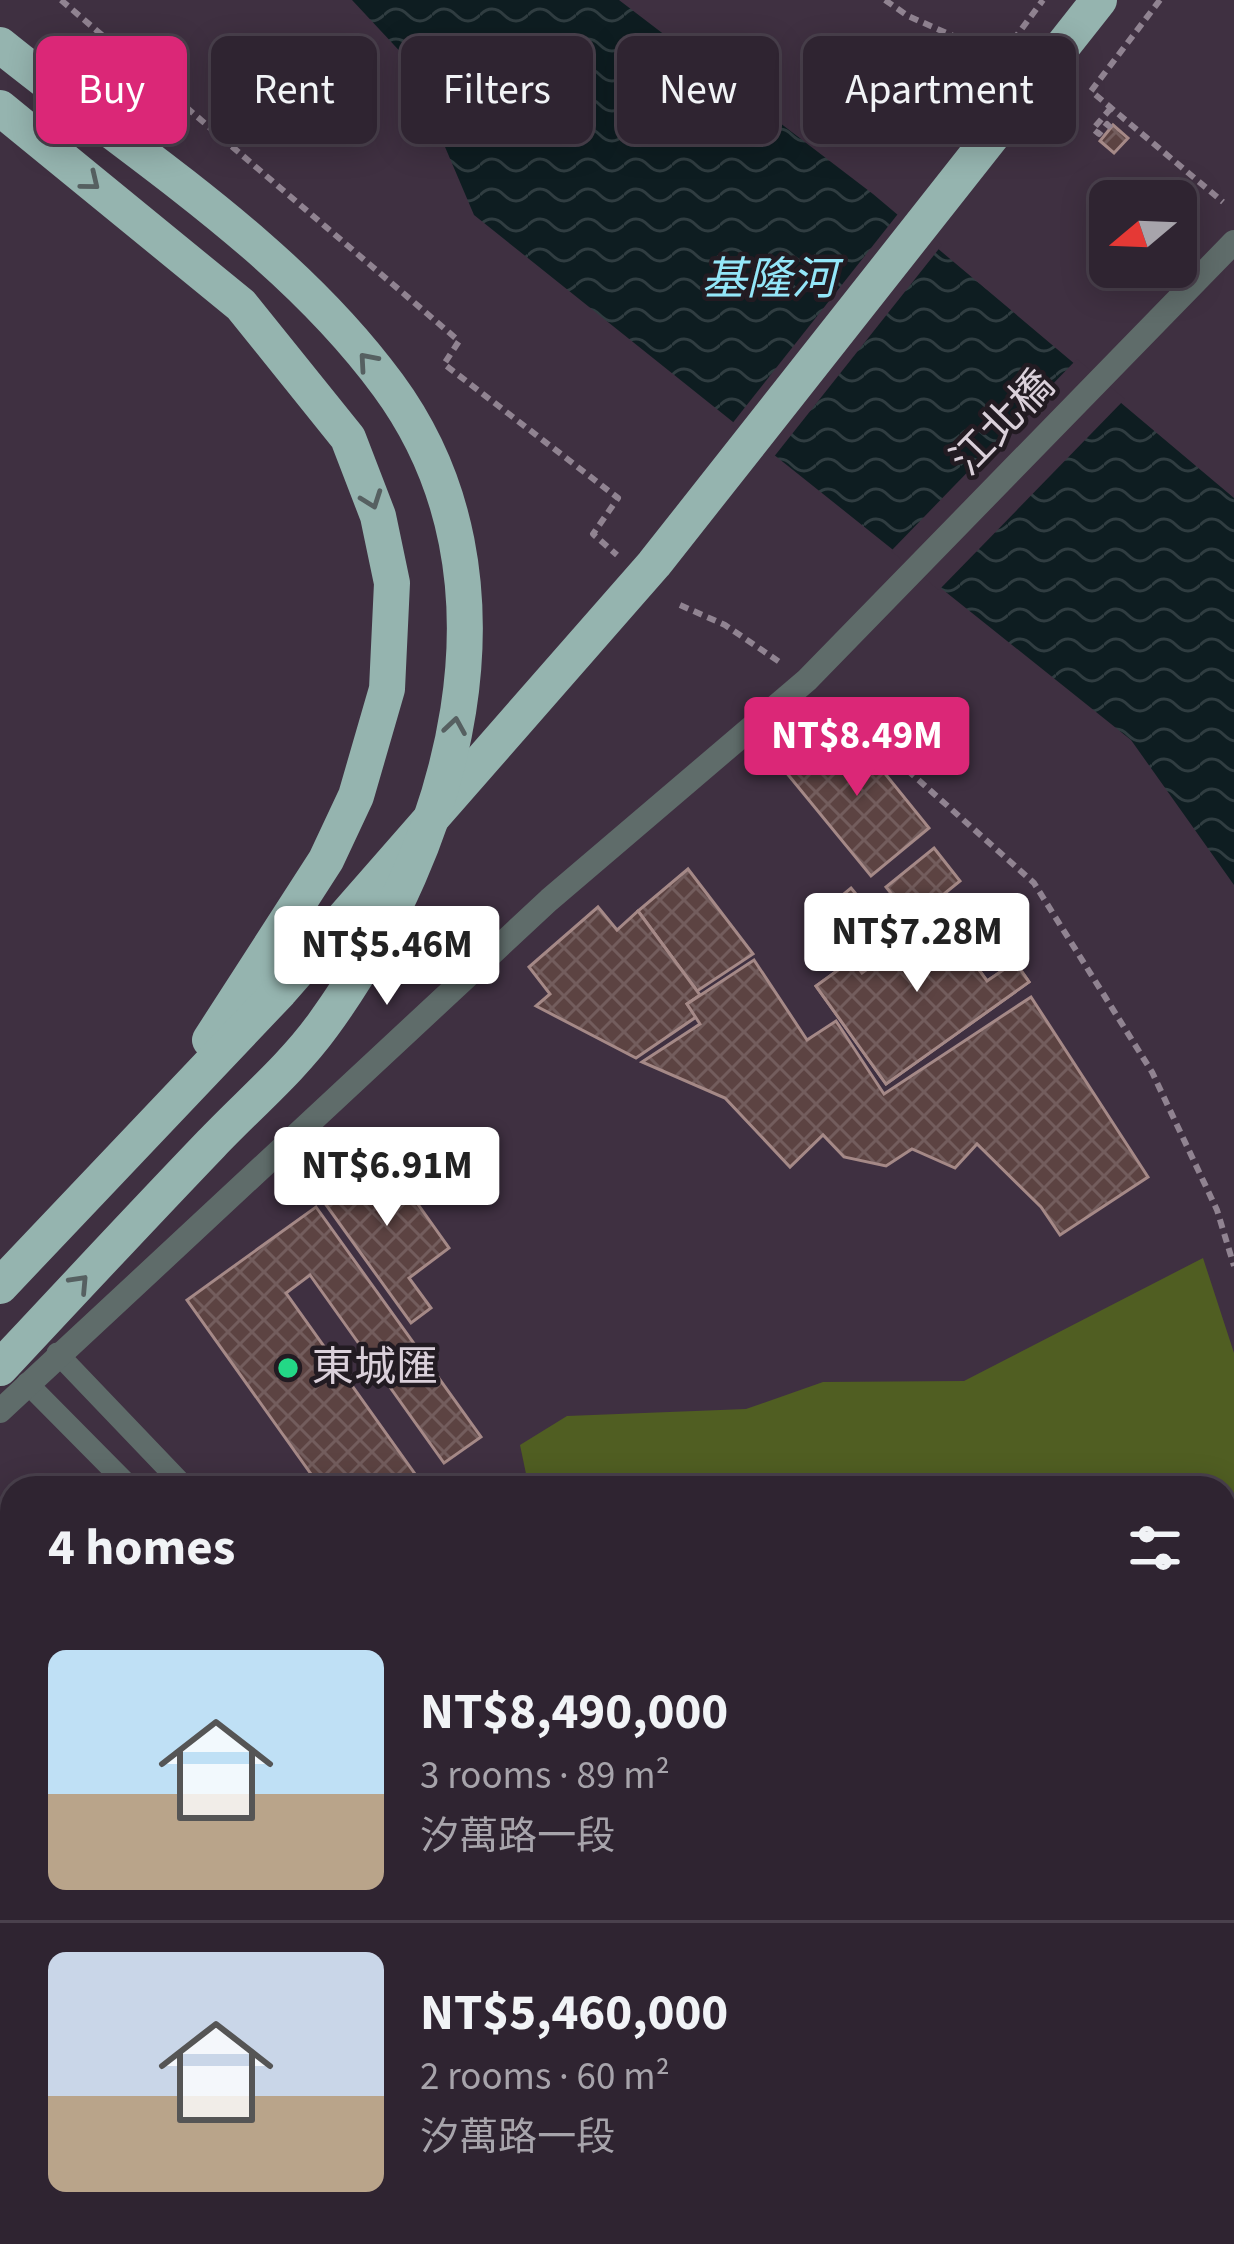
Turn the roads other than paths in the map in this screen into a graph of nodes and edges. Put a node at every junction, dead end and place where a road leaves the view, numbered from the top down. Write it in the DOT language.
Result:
graph roads {
  1 [pos="1099,0"];
  2 [pos="0,46"];
  3 [pos="0,108"];
  4 [pos="1234,242"];
  5 [pos="163,1112"];
  6 [pos="0,1286"];
  7 [pos="58,1353"];
  8 [pos="14,1376"];
  9 [pos="0,1411"];
  10 [pos="118,1476"];
  11 [pos="175,1476"];
  1 -- 5 [label="highway"];
  8 -- 2 [label="highway, one-way, bridge"];
  3 -- 5 [label="highway, one-way"];
  4 -- 7 [label="street, 江北橋"];
  5 -- 6 [label="highway"];
  7 -- 8 [label="street, 江北橋"];
  7 -- 11 [label="lane"];
  8 -- 9 [label="street, 江北橋"];
  8 -- 10 [label="lane"];
}
